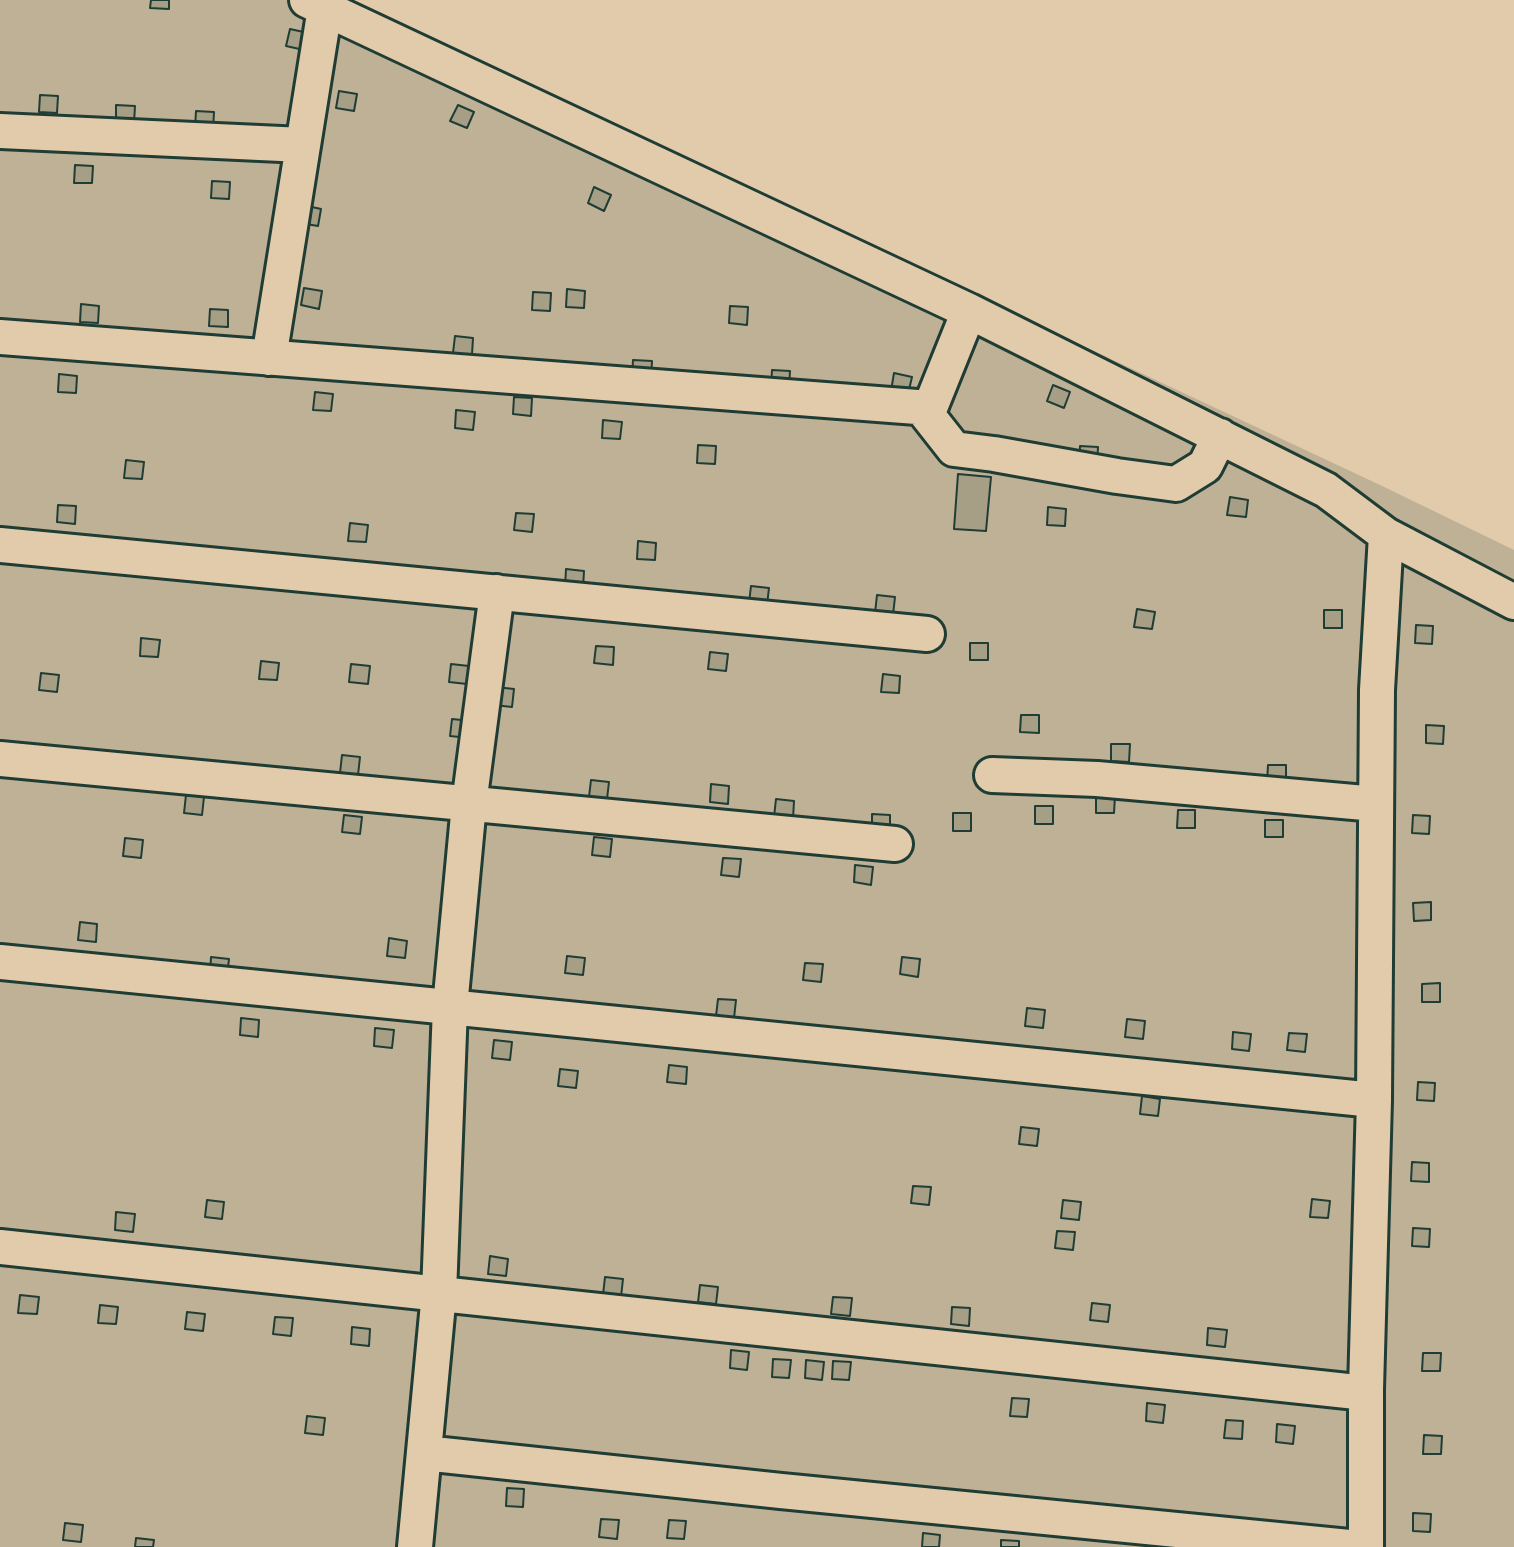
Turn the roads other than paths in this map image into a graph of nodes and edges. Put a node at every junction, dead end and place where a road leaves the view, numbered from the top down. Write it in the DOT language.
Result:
graph roads {
  1 [pos="316,4"];
  2 [pos="0,131"];
  3 [pos="303,145"];
  4 [pos="969,311"];
  5 [pos="0,337"];
  6 [pos="269,358"];
  7 [pos="921,407"];
  8 [pos="1220,436"];
  9 [pos="1386,535"];
  10 [pos="0,545"];
  11 [pos="497,592"];
  12 [pos="1514,602"];
  13 [pos="927,634"];
  14 [pos="0,759"];
  15 [pos="992,775"];
  16 [pos="469,804"];
  17 [pos="1376,804"];
  18 [pos="895,844"];
  19 [pos="0,962"];
  20 [pos="450,1007"];
  21 [pos="1374,1100"];
  22 [pos="0,1247"];
  23 [pos="439,1293"];
  24 [pos="1366,1393"];
  25 [pos="424,1453"];
  26 [pos="415,1547"];
  27 [pos="1349,1547"];
  28 [pos="1366,1547"];
  1 -- 3 [label="lane"];
  1 -- 4 [label="lane"];
  2 -- 3 [label="lane"];
  3 -- 6 [label="lane"];
  4 -- 7 [label="lane"];
  4 -- 8 [label="lane"];
  5 -- 6 [label="lane"];
  6 -- 7 [label="lane"];
  7 -- 8 [label="lane"];
  8 -- 9 [label="lane"];
  9 -- 12 [label="lane"];
  9 -- 17 [label="lane"];
  10 -- 11 [label="lane"];
  11 -- 13 [label="lane"];
  11 -- 16 [label="lane"];
  14 -- 16 [label="lane"];
  15 -- 17 [label="lane"];
  16 -- 18 [label="lane"];
  16 -- 20 [label="lane"];
  17 -- 21 [label="lane"];
  19 -- 20 [label="lane"];
  20 -- 21 [label="lane"];
  20 -- 23 [label="lane"];
  21 -- 24 [label="lane"];
  22 -- 23 [label="lane"];
  23 -- 24 [label="lane"];
  23 -- 25 [label="lane"];
  24 -- 28 [label="lane"];
  25 -- 26 [label="lane"];
  25 -- 27 [label="lane"];
}
